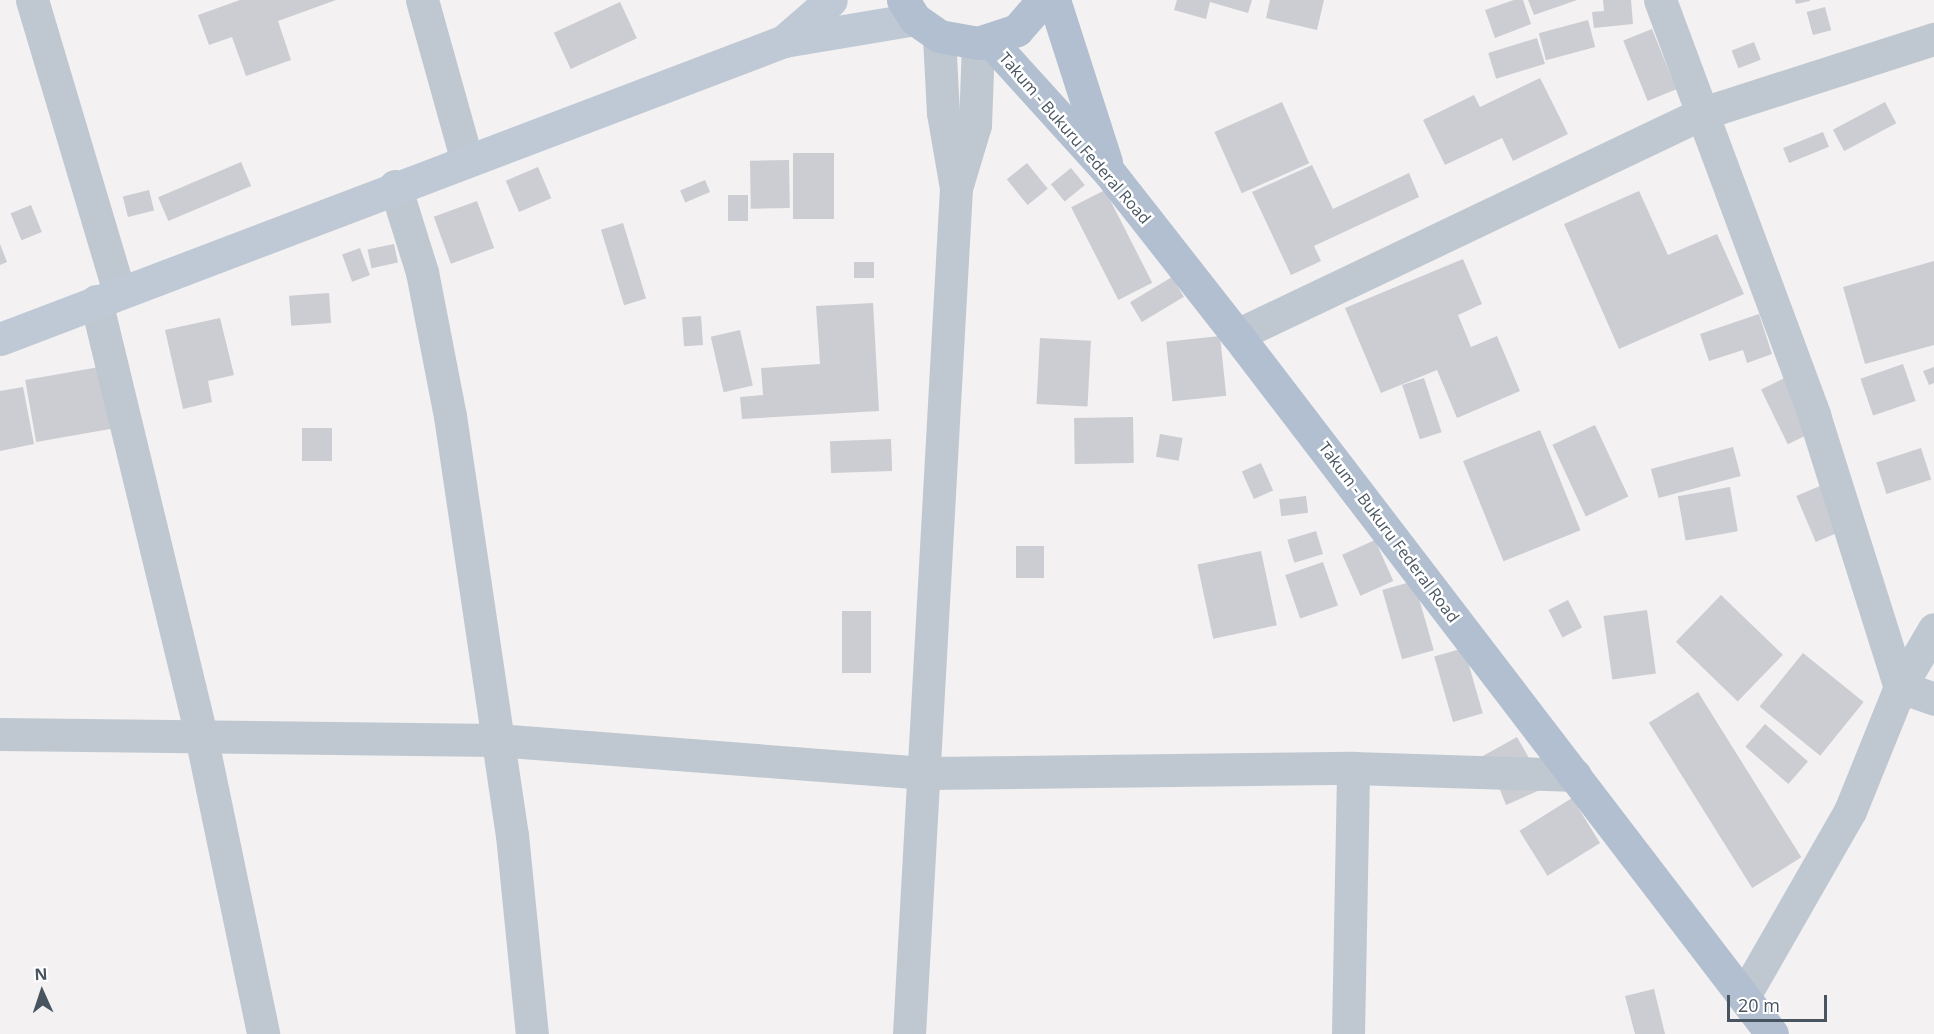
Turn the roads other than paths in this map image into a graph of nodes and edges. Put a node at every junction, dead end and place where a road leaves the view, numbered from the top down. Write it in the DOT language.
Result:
graph roads {
  1 [pos="32,0"];
  2 [pos="422,0"];
  3 [pos="831,0"];
  4 [pos="1043,0"];
  5 [pos="1054,0"];
  6 [pos="1660,0"];
  7 [pos="919,18"];
  8 [pos="1934,39"];
  9 [pos="784,41"];
  10 [pos="984,43"];
  11 [pos="1703,113"];
  12 [pos="466,158"];
  13 [pos="1109,172"];
  14 [pos="394,186"];
  15 [pos="956,188"];
  16 [pos="108,296"];
  17 [pos="1237,335"];
  18 [pos="0,339"];
  19 [pos="1934,628"];
  20 [pos="1900,687"];
  21 [pos="1934,699"];
  22 [pos="0,734"];
  23 [pos="201,736"];
  24 [pos="496,740"];
  25 [pos="1353,768"];
  26 [pos="927,773"];
  27 [pos="1575,776"];
  28 [pos="1744,996"];
  29 [pos="263,1034"];
  30 [pos="532,1034"];
  31 [pos="909,1034"];
  32 [pos="1348,1034"];
  33 [pos="1772,1034"];
  1 -- 16 [label="street"];
  2 -- 12 [label="street"];
  3 -- 9 [label="main road"];
  4 -- 10 [label="main road"];
  5 -- 13 [label="main road"];
  6 -- 11 [label="street"];
  7 -- 9 [label="main road"];
  7 -- 10 [label="main road"];
  7 -- 15 [label="street"];
  8 -- 11 [label="street"];
  9 -- 12 [label="main road"];
  10 -- 13 [label="main road, Takum - Bukuru Federal Road"];
  10 -- 15 [label="street"];
  11 -- 17 [label="street"];
  11 -- 20 [label="street"];
  12 -- 14 [label="main road"];
  13 -- 17 [label="main road, Takum - Bukuru Federal Road"];
  14 -- 16 [label="main road"];
  14 -- 24 [label="street"];
  15 -- 26 [label="street"];
  16 -- 18 [label="main road"];
  16 -- 23 [label="street"];
  17 -- 27 [label="main road, Takum - Bukuru Federal Road"];
  19 -- 20 [label="street"];
  20 -- 21 [label="street"];
  20 -- 28 [label="street"];
  22 -- 23 [label="street"];
  23 -- 24 [label="street"];
  23 -- 29 [label="street"];
  24 -- 26 [label="street"];
  24 -- 30 [label="street"];
  25 -- 26 [label="street"];
  25 -- 27 [label="street"];
  25 -- 32 [label="street"];
  26 -- 31 [label="street"];
  27 -- 28 [label="main road, Takum - Bukuru Federal Road"];
  28 -- 33 [label="main road, Takum - Bukuru Federal Road"];
}
